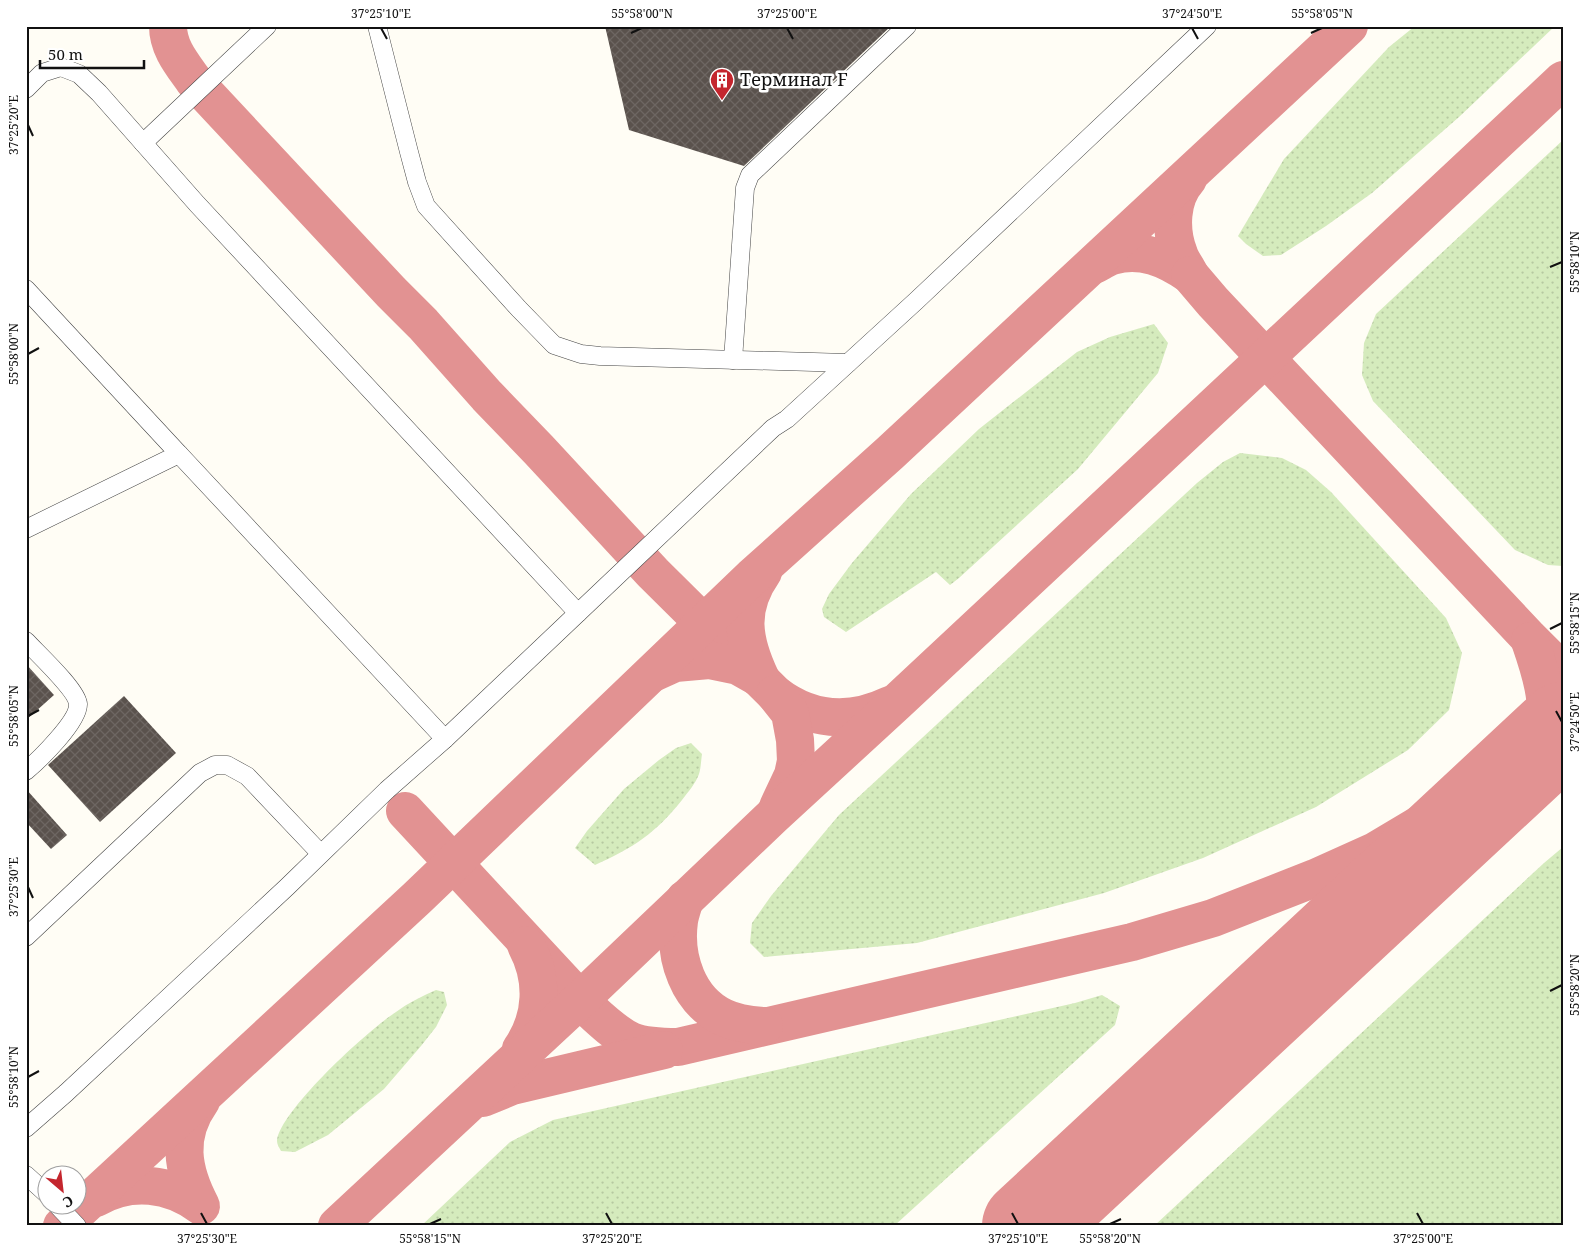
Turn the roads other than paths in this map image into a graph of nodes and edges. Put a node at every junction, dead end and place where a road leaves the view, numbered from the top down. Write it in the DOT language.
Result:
graph roads {
  1 [pos="268,26"];
  2 [pos="378,26"];
  3 [pos="907,26"];
  4 [pos="1207,26"];
  5 [pos="26,89"];
  6 [pos="143,143"];
  7 [pos="26,289"];
  8 [pos="733,360"];
  9 [pos="848,363"];
  10 [pos="179,454"];
  11 [pos="26,529"];
  12 [pos="26,535"];
  13 [pos="578,613"];
  14 [pos="26,641"];
  15 [pos="445,739"];
  16 [pos="26,771"];
  17 [pos="320,853"];
  18 [pos="26,937"];
  19 [pos="26,1128"];
  20 [pos="26,1175"];
  21 [pos="38,1186"];
  22 [pos="66,1214"];
  23 [pos="77,1226"];
  1 -- 6 [label="lane"];
  2 -- 8 [label="lane"];
  3 -- 8 [label="lane"];
  4 -- 9 [label="lane"];
  5 -- 6 [label="lane"];
  6 -- 13 [label="lane"];
  7 -- 10 [label="lane"];
  8 -- 9 [label="lane"];
  9 -- 13 [label="lane"];
  10 -- 11 [label="lane"];
  10 -- 15 [label="lane"];
  11 -- 12 [label="lane"];
  13 -- 15 [label="lane"];
  14 -- 16 [label="lane"];
  15 -- 17 [label="lane"];
  17 -- 18 [label="lane"];
  17 -- 19 [label="lane"];
  20 -- 21 [label="lane"];
  22 -- 23 [label="lane"];
}
